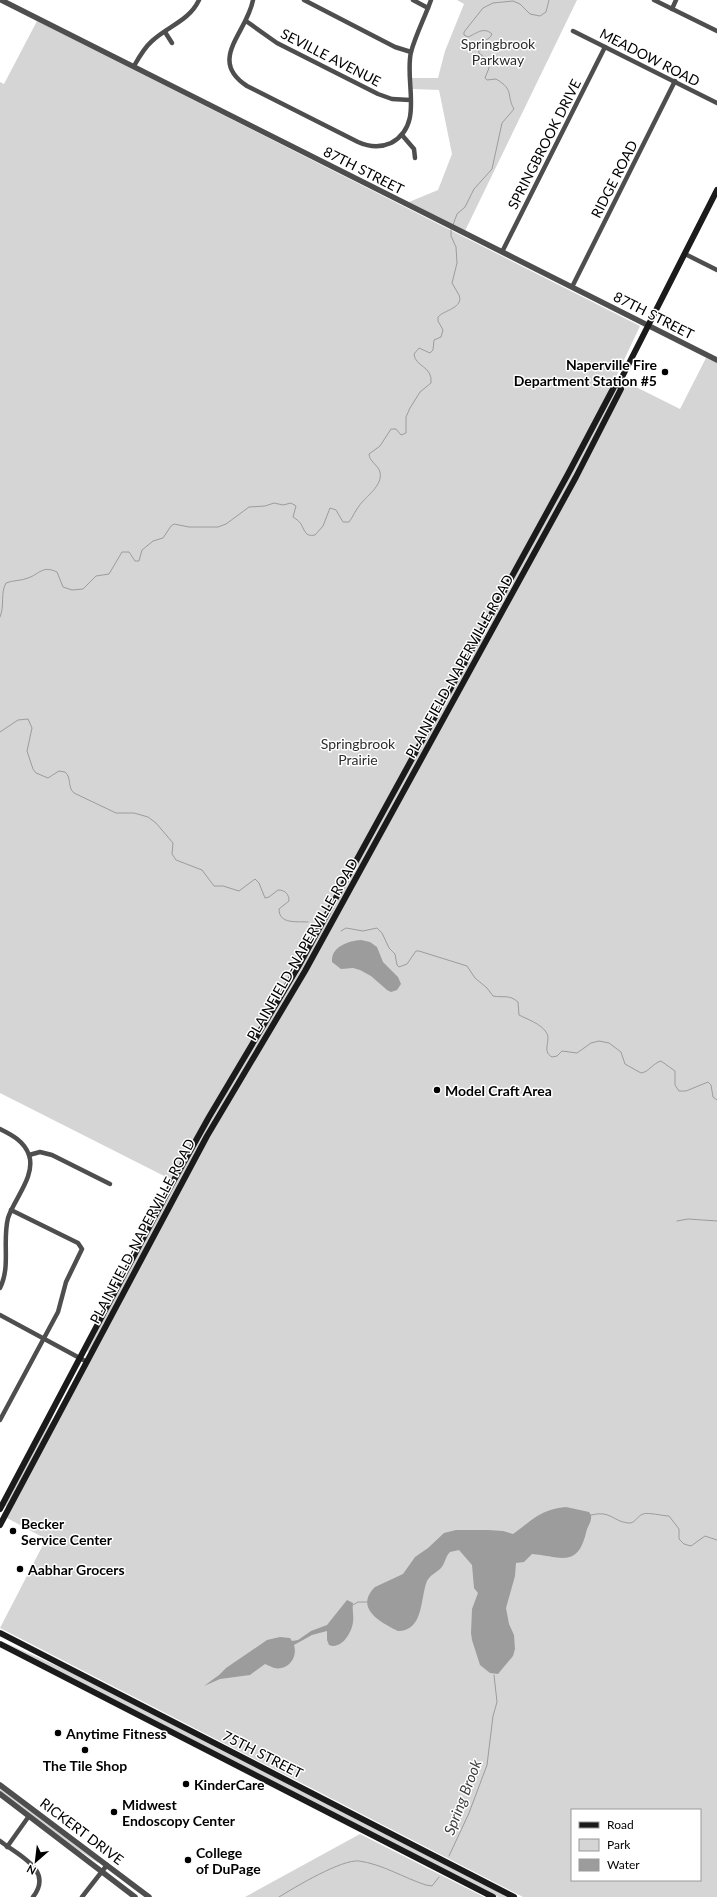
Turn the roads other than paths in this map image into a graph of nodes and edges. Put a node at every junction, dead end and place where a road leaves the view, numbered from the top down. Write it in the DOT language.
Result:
graph roads {
  1 [pos="1,0"];
  2 [pos="199,0"];
  3 [pos="253,0"];
  4 [pos="304,0"];
  5 [pos="413,0"];
  6 [pos="431,0"];
  7 [pos="654,0"];
  8 [pos="676,0"];
  9 [pos="8,2"];
  10 [pos="428,8"];
  11 [pos="672,9"];
  12 [pos="246,21"];
  13 [pos="573,31"];
  14 [pos="717,31"];
  15 [pos="165,32"];
  16 [pos="172,43"];
  17 [pos="605,46"];
  18 [pos="411,52"];
  19 [pos="134,66"];
  20 [pos="675,82"];
  21 [pos="410,100"];
  22 [pos="717,103"];
  23 [pos="402,135"];
  24 [pos="415,158"];
  25 [pos="717,190"];
  26 [pos="502,252"];
  27 [pos="685,254"];
  28 [pos="717,270"];
  29 [pos="572,287"];
  30 [pos="648,325"];
  31 [pos="717,360"];
  32 [pos="619,383"];
  33 [pos="0,1129"];
  34 [pos="29,1155"];
  35 [pos="110,1184"];
  36 [pos="12,1210"];
  37 [pos="0,1288"];
  38 [pos="0,1315"];
  39 [pos="44,1338"];
  40 [pos="80,1358"];
  41 [pos="87,1362"];
  42 [pos="0,1420"];
  43 [pos="0,1509"];
  44 [pos="0,1525"];
  45 [pos="0,1633"];
  46 [pos="0,1644"];
  47 [pos="0,1785"];
  48 [pos="0,1794"];
  49 [pos="29,1816"];
  50 [pos="0,1841"];
  51 [pos="7,1847"];
  52 [pos="107,1864"];
  53 [pos="101,1871"];
  54 [pos="33,1897"];
  55 [pos="82,1897"];
  56 [pos="135,1897"];
  57 [pos="149,1897"];
  58 [pos="493,1897"];
  59 [pos="514,1897"];
  1 -- 9 [label="street, 87TH STREET"];
  2 -- 15 [label="street"];
  3 -- 12 [label="street"];
  4 -- 18 [label="street"];
  5 -- 10 [label="street"];
  6 -- 10 [label="street"];
  7 -- 11 [label="street"];
  8 -- 11 [label="street"];
  9 -- 19 [label="street, 87TH STREET"];
  10 -- 18 [label="street"];
  11 -- 14 [label="street"];
  12 -- 21 [label="street, SEVILLE AVENUE"];
  12 -- 23 [label="street"];
  13 -- 17 [label="street, MEADOW ROAD"];
  15 -- 16 [label="street"];
  15 -- 19 [label="street"];
  17 -- 20 [label="street, MEADOW ROAD"];
  17 -- 26 [label="street, SPRINGBROOK DRIVE"];
  18 -- 21 [label="street"];
  19 -- 26 [label="street, 87TH STREET"];
  20 -- 22 [label="street, MEADOW ROAD"];
  20 -- 29 [label="street, RIDGE ROAD"];
  21 -- 23 [label="street"];
  23 -- 24 [label="street"];
  25 -- 27 [label="main road, PLAINFIELD-NAPERVILLE ROAD"];
  26 -- 29 [label="street, 87TH STREET"];
  27 -- 28 [label="street"];
  27 -- 30 [label="main road, PLAINFIELD-NAPERVILLE ROAD"];
  29 -- 30 [label="street, 87TH STREET"];
  30 -- 31 [label="street, 87TH STREET"];
  30 -- 32 [label="main road, PLAINFIELD-NAPERVILLE ROAD"];
  32 -- 40 [label="main road, PLAINFIELD-NAPERVILLE ROAD"];
  32 -- 41 [label="main road, PLAINFIELD-NAPERVILLE ROAD"];
  33 -- 34 [label="street"];
  34 -- 35 [label="street"];
  34 -- 36 [label="street"];
  36 -- 37 [label="street"];
  36 -- 39 [label="street"];
  38 -- 39 [label="street"];
  39 -- 40 [label="street"];
  39 -- 42 [label="street"];
  40 -- 41 [label="street"];
  40 -- 43 [label="main road, PLAINFIELD-NAPERVILLE ROAD"];
  41 -- 44 [label="main road, PLAINFIELD-NAPERVILLE ROAD"];
  45 -- 59 [label="main road, 75TH STREET"];
  46 -- 58 [label="main road, 75TH STREET"];
  47 -- 52 [label="street, RICKERT DRIVE"];
  48 -- 49 [label="street, RICKERT DRIVE"];
  49 -- 51 [label="street"];
  49 -- 53 [label="street, RICKERT DRIVE"];
  50 -- 51 [label="street"];
  51 -- 54 [label="street"];
  52 -- 53 [label="street"];
  52 -- 57 [label="street, RICKERT DRIVE"];
  53 -- 55 [label="street"];
  53 -- 56 [label="street, RICKERT DRIVE"];
}
